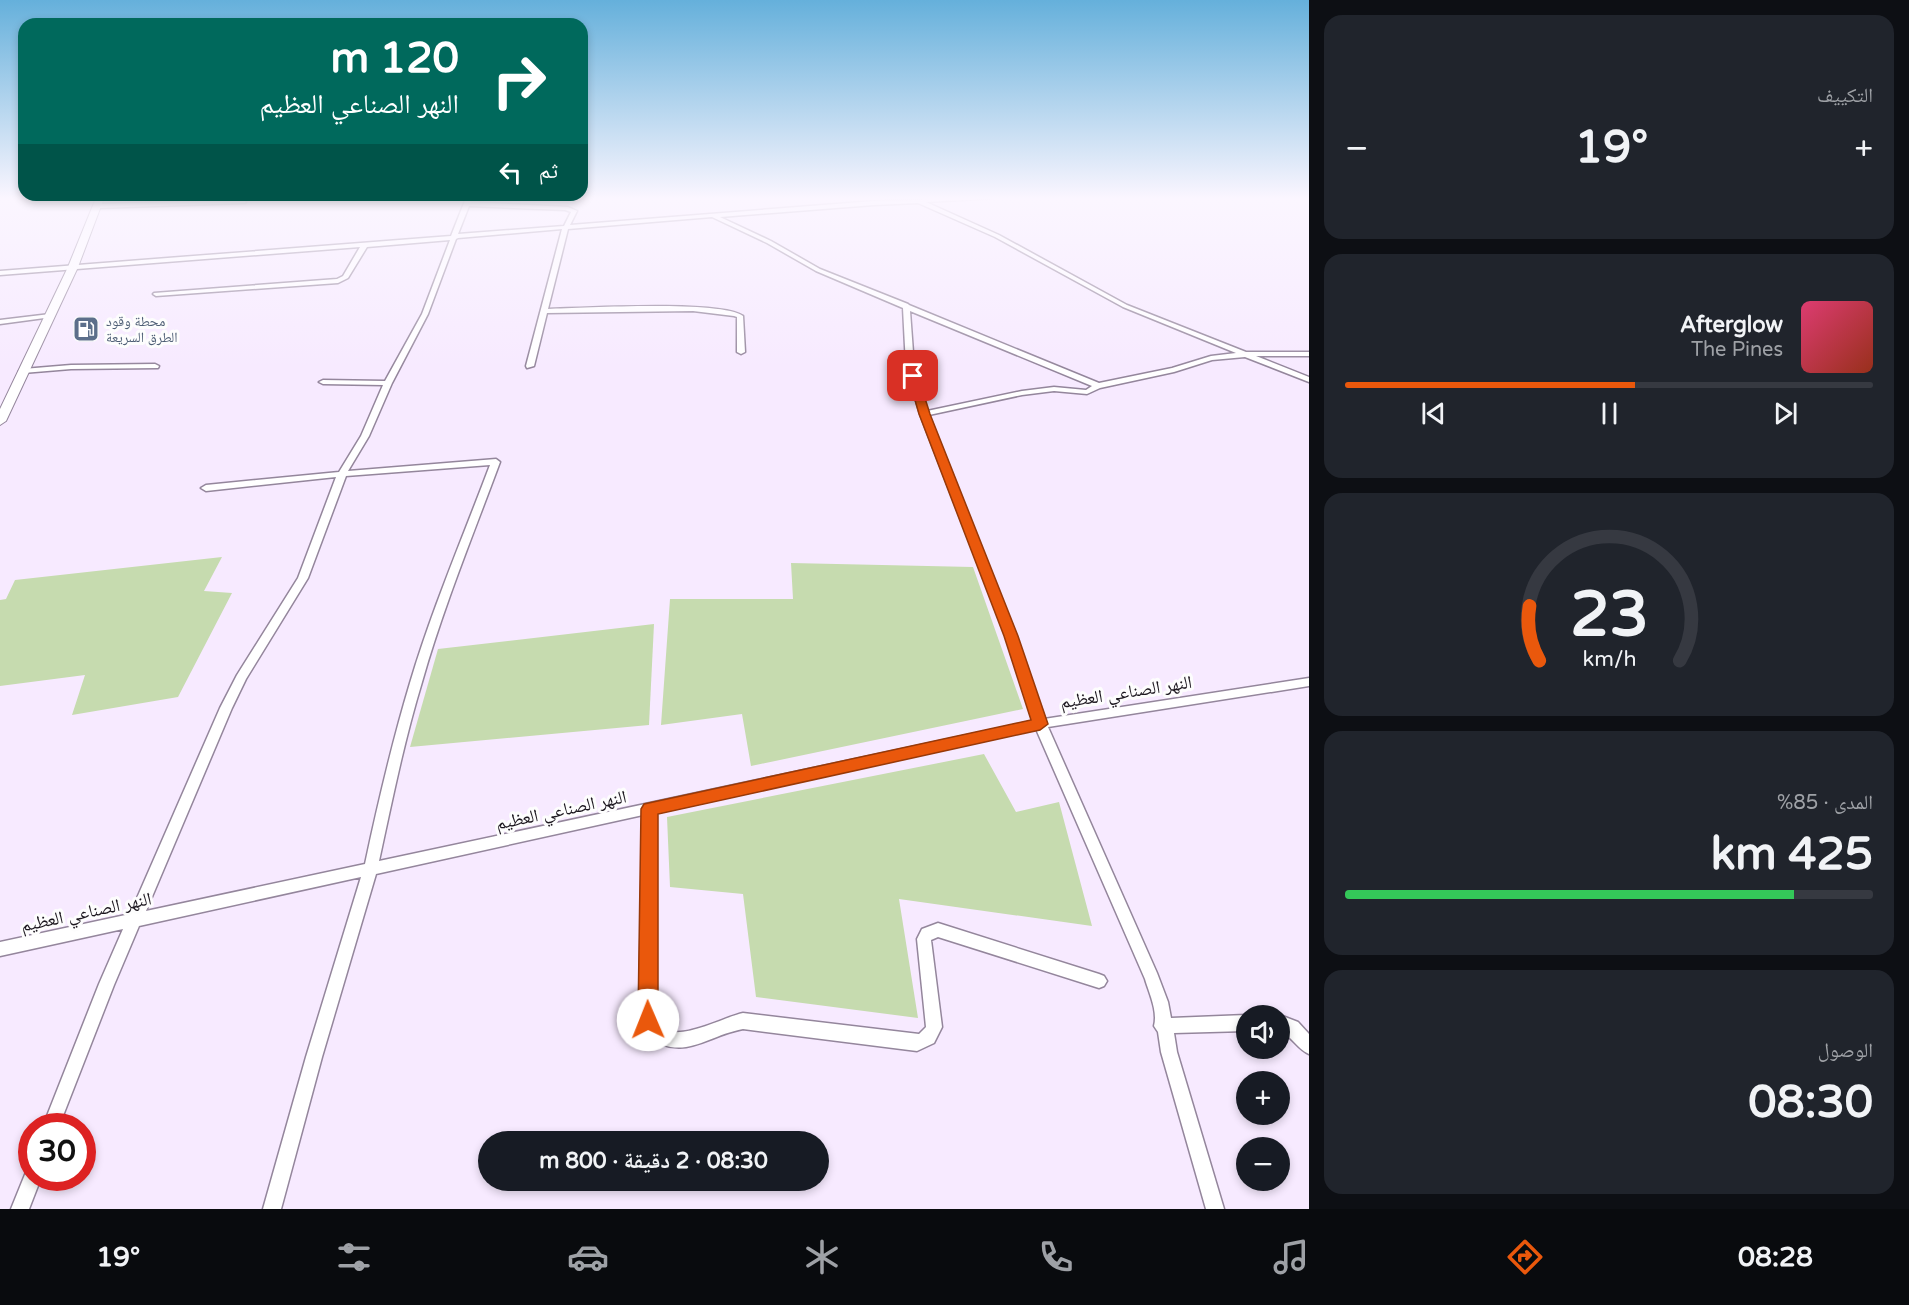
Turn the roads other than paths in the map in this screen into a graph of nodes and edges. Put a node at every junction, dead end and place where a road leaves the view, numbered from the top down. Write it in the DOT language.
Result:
graph roads {
  1 [pos="78,254"];
  2 [pos="233,254"];
  3 [pos="359,254"];
  4 [pos="449,254"];
  5 [pos="559,254"];
  6 [pos="791,254"];
  7 [pos="1031,254"];
  8 [pos="73,267"];
  9 [pos="0,273"];
  10 [pos="156,294"];
  11 [pos="906,305"];
  12 [pos="543,311"];
  13 [pos="50,316"];
  14 [pos="0,322"];
  15 [pos="741,352"];
  16 [pos="1309,354"];
  17 [pos="1240,355"];
  18 [pos="155,366"];
  19 [pos="530,366"];
  20 [pos="23,371"];
  21 [pos="1309,380"];
  22 [pos="322,382"];
  23 [pos="388,383"];
  24 [pos="1098,386"];
  25 [pos="924,414"];
  26 [pos="0,422"];
  27 [pos="342,474"];
  28 [pos="206,488"];
  29 [pos="1309,682"];
  30 [pos="1040,724"];
  31 [pos="650,809"];
  32 [pos="370,870"];
  33 [pos="134,920"];
  34 [pos="0,949"];
  35 [pos="1099,981"];
  36 [pos="1236,1023"];
  37 [pos="1162,1026"];
  38 [pos="1290,1027"];
  39 [pos="1309,1046"];
  40 [pos="56,1113"];
  41 [pos="27,1191"];
  42 [pos="20,1209"];
  43 [pos="272,1209"];
  44 [pos="1215,1209"];
  1 -- 8 [label="street"];
  2 -- 8 [label="street"];
  3 -- 10 [label="street"];
  4 -- 23 [label="street"];
  5 -- 12 [label="street"];
  6 -- 11 [label="street"];
  7 -- 17 [label="street"];
  8 -- 9 [label="street"];
  8 -- 13 [label="street"];
  11 -- 24 [label="street"];
  11 -- 25 [label="street"];
  12 -- 15 [label="street"];
  12 -- 19 [label="street"];
  13 -- 14 [label="street"];
  13 -- 20 [label="street"];
  16 -- 17 [label="street"];
  17 -- 21 [label="street"];
  17 -- 24 [label="street"];
  18 -- 20 [label="street"];
  20 -- 26 [label="street"];
  22 -- 23 [label="street"];
  23 -- 27 [label="street"];
  24 -- 25 [label="street"];
  25 -- 30 [label="street"];
  27 -- 28 [label="street"];
  27 -- 32 [label="street"];
  27 -- 33 [label="street"];
  29 -- 30 [label="street, النهر الصناعي العظيم"];
  30 -- 31 [label="street, النهر الصناعي العظيم"];
  30 -- 37 [label="street"];
  31 -- 32 [label="street, النهر الصناعي العظيم"];
  31 -- 35 [label="street"];
  32 -- 33 [label="street, النهر الصناعي العظيم"];
  32 -- 43 [label="street"];
  33 -- 34 [label="street, النهر الصناعي العظيم"];
  33 -- 40 [label="street"];
  36 -- 37 [label="street"];
  37 -- 44 [label="street"];
  38 -- 39 [label="street"];
  41 -- 42 [label="street"];
}
